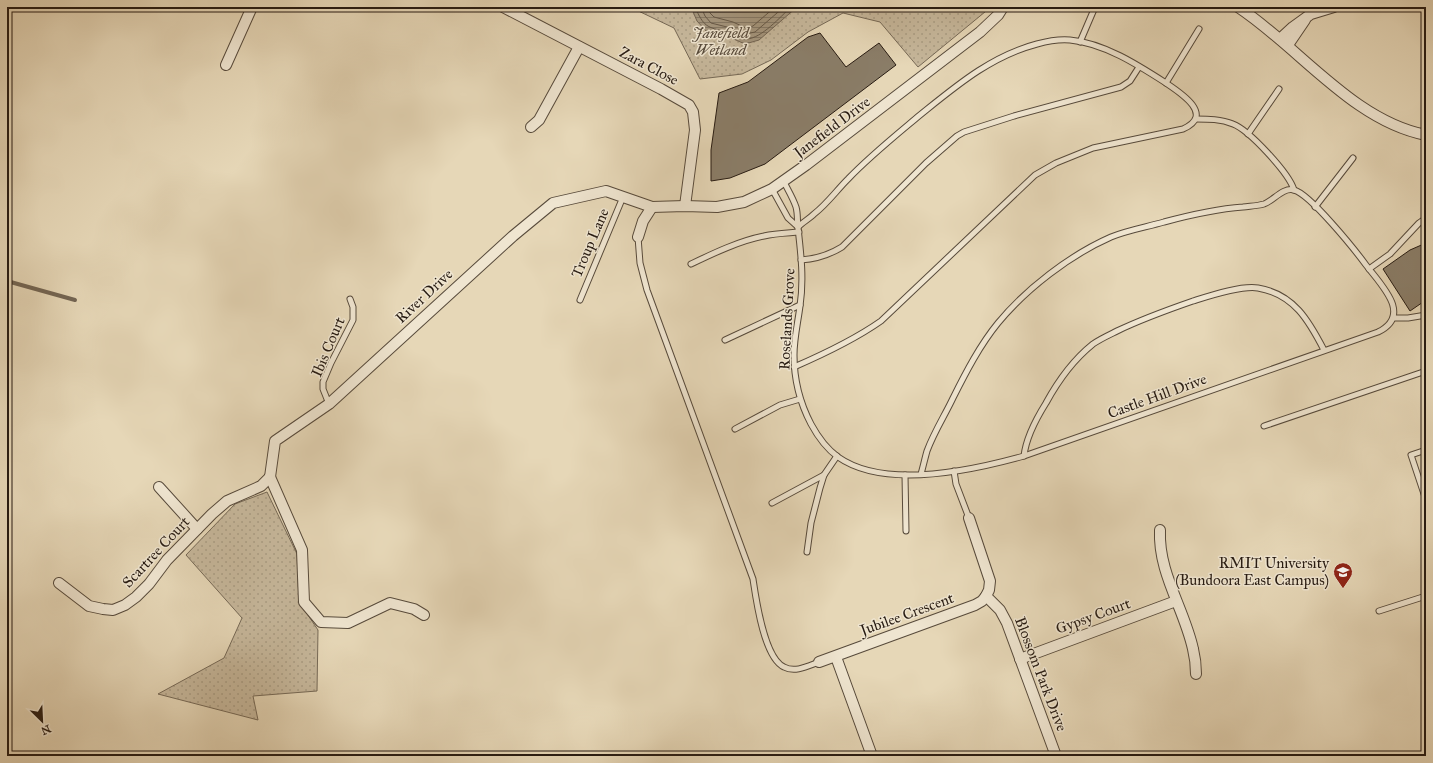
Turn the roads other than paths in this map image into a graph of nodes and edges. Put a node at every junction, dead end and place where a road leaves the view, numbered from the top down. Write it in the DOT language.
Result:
graph roads {
  1 [pos="252,7"];
  2 [pos="503,7"];
  3 [pos="1003,7"];
  4 [pos="1095,7"];
  5 [pos="1238,7"];
  6 [pos="1334,7"];
  7 [pos="1199,29"];
  8 [pos="1080,42"];
  9 [pos="1284,42"];
  10 [pos="579,47"];
  11 [pos="226,65"];
  12 [pos="1139,67"];
  13 [pos="1166,83"];
  14 [pos="1279,89"];
  15 [pos="1196,119"];
  16 [pos="531,127"];
  17 [pos="1248,134"];
  18 [pos="1426,135"];
  19 [pos="1353,158"];
  20 [pos="784,182"];
  21 [pos="772,189"];
  22 [pos="1294,190"];
  23 [pos="623,197"];
  24 [pos="637,201"];
  25 [pos="685,206"];
  26 [pos="652,207"];
  27 [pos="1315,207"];
  28 [pos="1426,218"];
  29 [pos="798,230"];
  30 [pos="638,237"];
  31 [pos="801,260"];
  32 [pos="691,264"];
  33 [pos="1369,269"];
  34 [pos="350,298"];
  35 [pos="580,300"];
  36 [pos="800,305"];
  37 [pos="1426,315"];
  38 [pos="1393,318"];
  39 [pos="725,340"];
  40 [pos="1324,350"];
  41 [pos="794,367"];
  42 [pos="1426,371"];
  43 [pos="800,399"];
  44 [pos="330,404"];
  45 [pos="1264,426"];
  46 [pos="735,429"];
  47 [pos="1426,450"];
  48 [pos="837,456"];
  49 [pos="1024,456"];
  50 [pos="954,471"];
  51 [pos="921,474"];
  52 [pos="824,475"];
  53 [pos="905,475"];
  54 [pos="270,477"];
  55 [pos="159,487"];
  56 [pos="1426,500"];
  57 [pos="772,503"];
  58 [pos="969,518"];
  59 [pos="197,529"];
  60 [pos="1160,530"];
  61 [pos="906,531"];
  62 [pos="807,552"];
  63 [pos="59,583"];
  64 [pos="986,596"];
  65 [pos="1426,596"];
  66 [pos="1176,601"];
  67 [pos="1379,611"];
  68 [pos="424,616"];
  69 [pos="836,656"];
  70 [pos="1020,659"];
  71 [pos="820,662"];
  72 [pos="1196,674"];
  73 [pos="872,756"];
  74 [pos="1056,756"];
  1 -- 11 [label="street"];
  2 -- 10 [label="street, Zara Close"];
  3 -- 20 [label="street, Janefield Drive"];
  4 -- 8 [label="lane"];
  5 -- 9 [label="street"];
  6 -- 9 [label="street"];
  7 -- 13 [label="lane"];
  8 -- 12 [label="lane"];
  8 -- 29 [label="lane"];
  9 -- 18 [label="street"];
  10 -- 16 [label="street"];
  10 -- 25 [label="street, Zara Close"];
  12 -- 13 [label="lane"];
  12 -- 31 [label="lane"];
  13 -- 15 [label="lane"];
  14 -- 17 [label="lane"];
  15 -- 17 [label="lane"];
  15 -- 41 [label="lane"];
  17 -- 22 [label="lane"];
  19 -- 27 [label="lane"];
  20 -- 21 [label="street, Janefield Drive"];
  20 -- 29 [label="lane, Roselands Grove"];
  21 -- 25 [label="street, Janefield Drive"];
  21 -- 29 [label="lane"];
  22 -- 27 [label="lane"];
  22 -- 51 [label="lane"];
  23 -- 24 [label="street, River Drive"];
  23 -- 35 [label="lane, Troup Lane"];
  23 -- 44 [label="street, River Drive"];
  24 -- 26 [label="street, Janefield Drive"];
  25 -- 26 [label="street, Janefield Drive"];
  26 -- 30 [label="street"];
  27 -- 33 [label="lane"];
  28 -- 33 [label="lane"];
  29 -- 31 [label="lane, Roselands Grove"];
  29 -- 32 [label="lane"];
  30 -- 71 [label="lane"];
  31 -- 36 [label="lane, Roselands Grove"];
  33 -- 38 [label="lane"];
  34 -- 44 [label="lane, Ibis Court"];
  36 -- 39 [label="lane"];
  36 -- 41 [label="lane, Roselands Grove"];
  37 -- 38 [label="lane"];
  38 -- 40 [label="lane, Castle Hill Drive"];
  40 -- 49 [label="lane, Castle Hill Drive"];
  40 -- 49 [label="lane"];
  41 -- 43 [label="lane, Roselands Grove"];
  42 -- 45 [label="lane"];
  43 -- 46 [label="lane"];
  43 -- 48 [label="lane, Roselands Grove"];
  44 -- 54 [label="street, River Drive"];
  47 -- 56 [label="lane"];
  48 -- 52 [label="lane"];
  48 -- 53 [label="lane, Roselands Grove"];
  49 -- 50 [label="lane, Castle Hill Drive"];
  50 -- 51 [label="lane, Castle Hill Drive"];
  50 -- 58 [label="lane"];
  51 -- 53 [label="lane, Roselands Grove"];
  52 -- 57 [label="lane"];
  52 -- 62 [label="lane"];
  53 -- 61 [label="lane"];
  54 -- 59 [label="street, Scartree Court"];
  54 -- 68 [label="street"];
  55 -- 59 [label="street"];
  58 -- 64 [label="street"];
  59 -- 63 [label="street, Scartree Court"];
  60 -- 66 [label="street"];
  64 -- 69 [label="street, Jubilee Crescent"];
  64 -- 70 [label="street, Blossom Park Drive"];
  65 -- 67 [label="lane"];
  66 -- 70 [label="street, Gypsy Court"];
  66 -- 72 [label="street"];
  69 -- 71 [label="street, Jubilee Crescent"];
  69 -- 73 [label="street"];
  70 -- 74 [label="street, Blossom Park Drive"];
}
